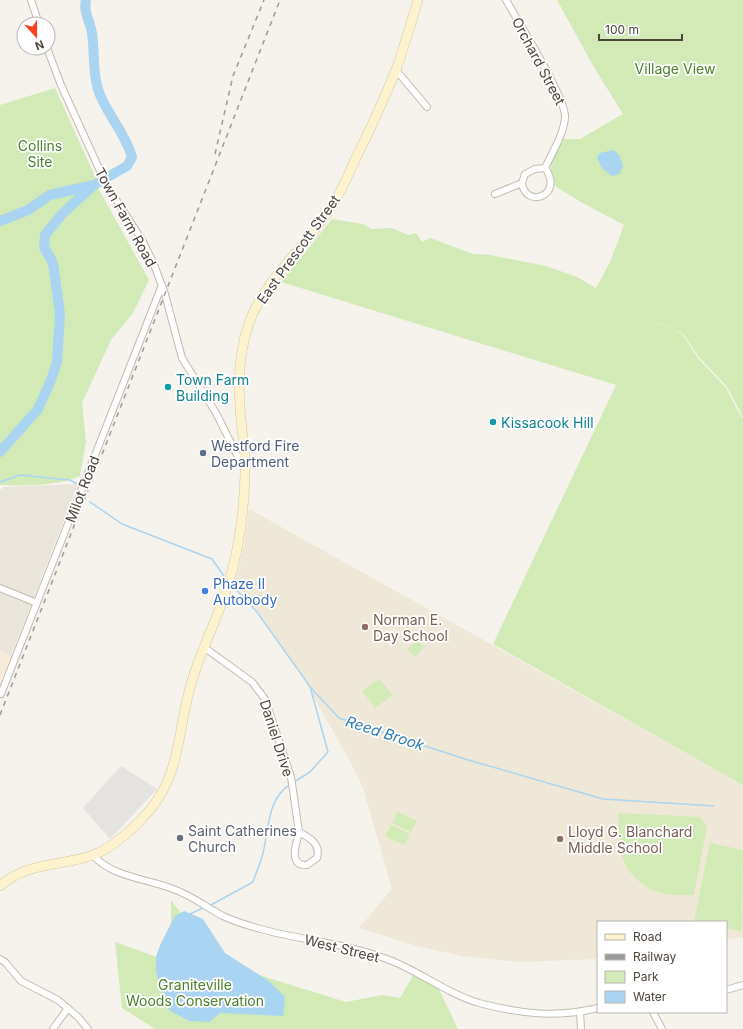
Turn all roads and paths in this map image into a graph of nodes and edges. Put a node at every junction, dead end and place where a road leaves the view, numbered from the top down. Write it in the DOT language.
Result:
graph roads {
  1 [pos="31,0"];
  2 [pos="418,0"];
  3 [pos="506,0"];
  4 [pos="36,16"];
  5 [pos="50,56"];
  6 [pos="396,70"];
  7 [pos="427,108"];
  8 [pos="545,168"];
  9 [pos="522,183"];
  10 [pos="495,194"];
  11 [pos="162,285"];
  12 [pos="246,472"];
  13 [pos="0,588"];
  14 [pos="37,603"];
  15 [pos="205,648"];
  16 [pos="1,694"];
  17 [pos="299,832"];
  18 [pos="93,855"];
  19 [pos="0,886"];
  20 [pos="0,959"];
  21 [pos="743,985"];
  22 [pos="727,990"];
  23 [pos="68,1008"];
  24 [pos="597,1008"];
  25 [pos="580,1012"];
  26 [pos="654,1013"];
  27 [pos="53,1029"];
  28 [pos="88,1029"];
  29 [pos="581,1029"];
  30 [pos="662,1029"];
  1 -- 4 [label="street"];
  2 -- 6 [label="main road, East Prescott Street"];
  3 -- 8 [label="street, Orchard Street"];
  5 -- 11 [label="street, Town Farm Road"];
  6 -- 7 [label="street"];
  6 -- 12 [label="main road, East Prescott Street"];
  8 -- 9 [label="street"];
  8 -- 9 [label="street"];
  9 -- 10 [label="street"];
  11 -- 12 [label="street, Town Farm Road"];
  11 -- 14 [label="street, Milot Road"];
  12 -- 15 [label="main road, East Prescott Street"];
  13 -- 14 [label="street"];
  14 -- 16 [label="street, Milot Road"];
  15 -- 17 [label="street, Daniel Drive"];
  15 -- 18 [label="main road, East Prescott Street"];
  17 -- 17 [label="street, Daniel Drive"];
  18 -- 19 [label="main road, East Prescott Street"];
  18 -- 25 [label="street, West Street"];
  20 -- 23 [label="street"];
  21 -- 22 [label="street"];
  23 -- 27 [label="street"];
  23 -- 28 [label="street"];
  24 -- 25 [label="street, West Street"];
  25 -- 29 [label="street"];
  26 -- 30 [label="street"];
}
